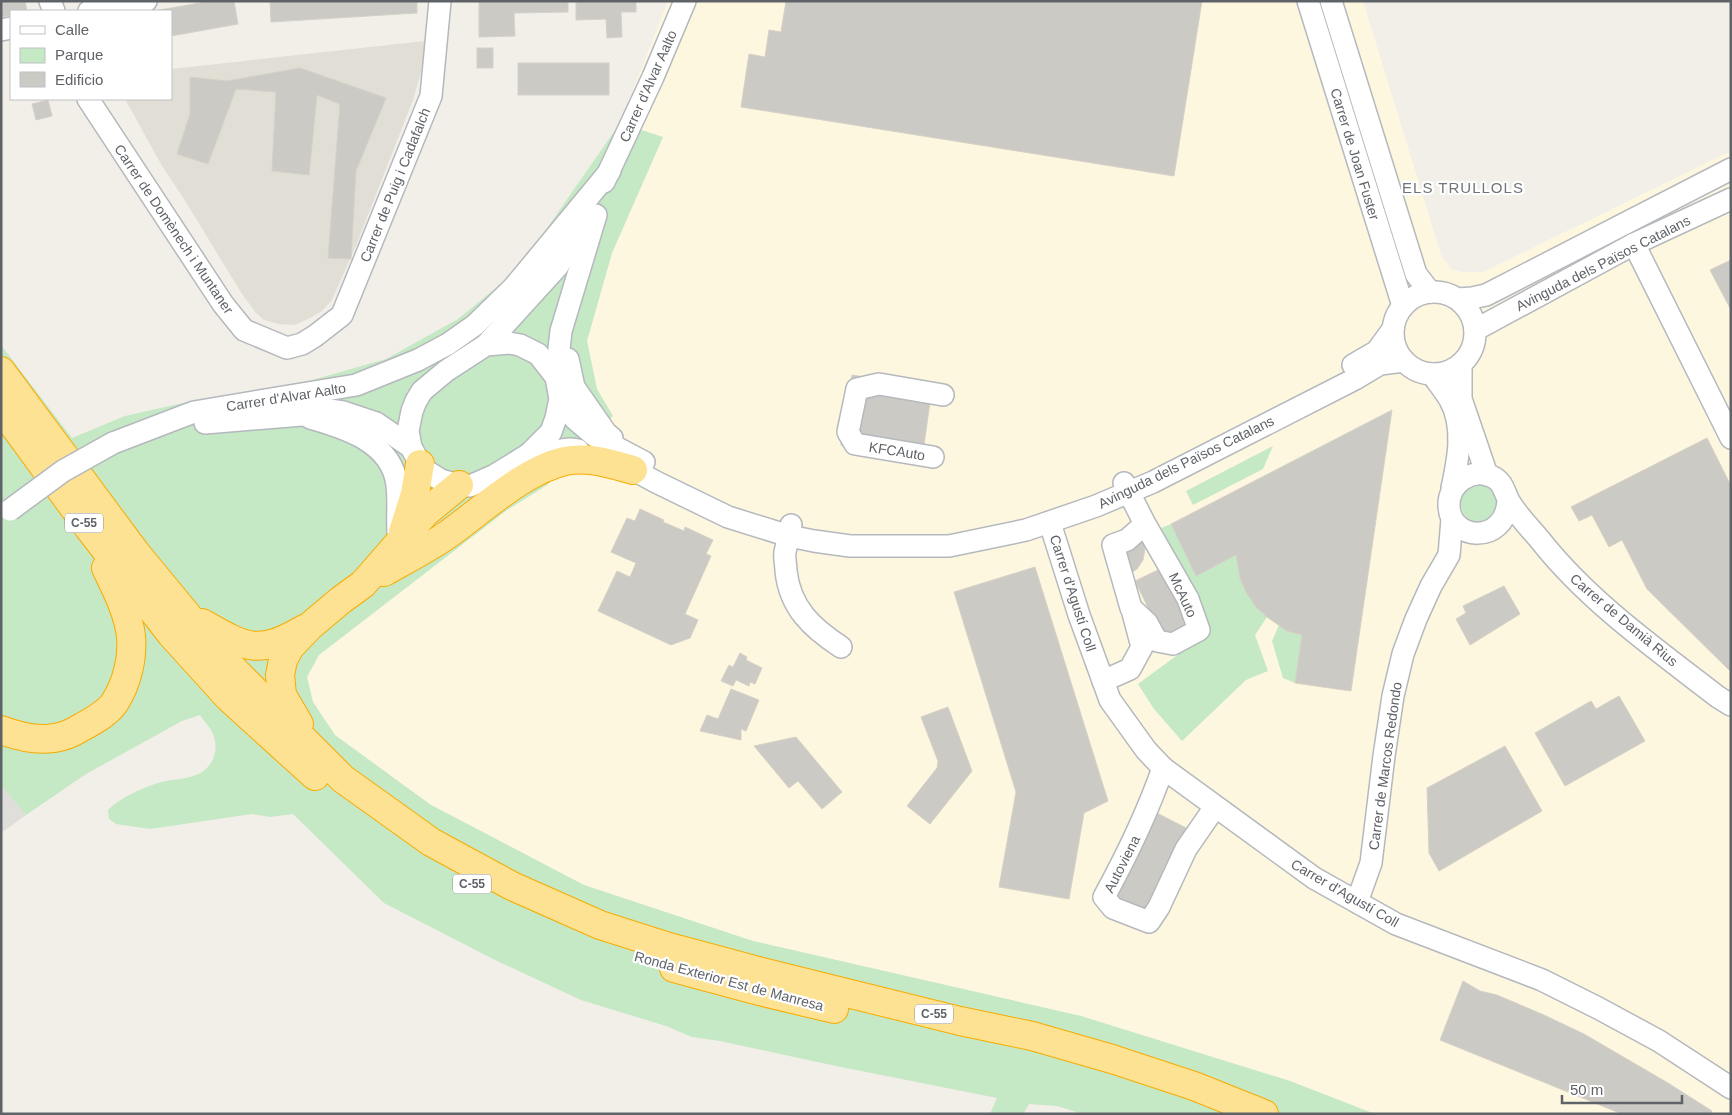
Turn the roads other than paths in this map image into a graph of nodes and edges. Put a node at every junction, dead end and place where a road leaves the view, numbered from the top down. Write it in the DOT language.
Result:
graph roads {
  1 [pos="146,1"];
  2 [pos="440,1"];
  3 [pos="685,1"];
  4 [pos="1308,1"];
  5 [pos="1331,1"];
  6 [pos="95,10"];
  7 [pos="89,100"];
  8 [pos="1731,169"];
  9 [pos="610,171"];
  10 [pos="1731,199"];
  11 [pos="1634,244"];
  12 [pos="1430,292"];
  13 [pos="1486,294"];
  14 [pos="1458,299"];
  15 [pos="1403,306"];
  16 [pos="568,307"];
  17 [pos="1474,324"];
  18 [pos="1393,330"];
  19 [pos="302,344"];
  20 [pos="486,345"];
  21 [pos="1404,361"];
  22 [pos="1461,364"];
  23 [pos="1,371"];
  24 [pos="446,372"];
  25 [pos="1432,374"];
  26 [pos="556,377"];
  27 [pos="356,385"];
  28 [pos="943,395"];
  29 [pos="560,399"];
  30 [pos="1,408"];
  31 [pos="302,415"];
  32 [pos="150,429"];
  33 [pos="1731,438"];
  34 [pos="529,454"];
  35 [pos="416,455"];
  36 [pos="933,457"];
  37 [pos="630,462"];
  38 [pos="1487,475"];
  39 [pos="459,485"];
  40 [pos="1126,488"];
  41 [pos="1452,488"];
  42 [pos="1508,500"];
  43 [pos="4,515"];
  44 [pos="1452,519"];
  45 [pos="1050,523"];
  46 [pos="1145,524"];
  47 [pos="88,527"];
  48 [pos="790,530"];
  49 [pos="398,545"];
  50 [pos="363,584"];
  51 [pos="1131,608"];
  52 [pos="184,612"];
  53 [pos="310,626"];
  54 [pos="841,647"];
  55 [pos="1103,681"];
  56 [pos="1727,697"];
  57 [pos="1,730"];
  58 [pos="313,749"];
  59 [pos="1163,768"];
  60 [pos="1215,807"];
  61 [pos="1357,902"];
  62 [pos="1731,1088"];
  63 [pos="1213,1114"];
  64 [pos="1264,1114"];
  1 -- 6 [label="street"];
  2 -- 19 [label="street, Carrer de Puig i Cadafalch"];
  3 -- 9 [label="street, Carrer d'Alvar Aalto"];
  4 -- 15 [label="street, Carrer de Joan Fuster"];
  5 -- 12 [label="street, Carrer de Joan Fuster"];
  7 -- 19 [label="street, Carrer de Domènech i Muntaner"];
  8 -- 13 [label="street, Avinguda dels Països Catalans"];
  9 -- 16 [label="street, Carrer d'Alvar Aalto"];
  9 -- 20 [label="street, Carrer d'Alvar Aalto"];
  9 -- 27 [label="street, Carrer d'Alvar Aalto"];
  10 -- 11 [label="street, Avinguda dels Països Catalans"];
  11 -- 17 [label="street, Avinguda dels Països Catalans"];
  11 -- 33 [label="street"];
  12 -- 14 [label="street"];
  12 -- 15 [label="street"];
  13 -- 14 [label="street, Avinguda dels Països Catalans"];
  13 -- 17 [label="street"];
  14 -- 17 [label="street"];
  15 -- 18 [label="street"];
  16 -- 26 [label="street, Carrer d'Alvar Aalto"];
  16 -- 37 [label="street"];
  17 -- 22 [label="street"];
  18 -- 21 [label="street"];
  18 -- 40 [label="street, Avinguda dels Països Catalans"];
  20 -- 24 [label="street"];
  20 -- 26 [label="street"];
  21 -- 25 [label="street"];
  21 -- 40 [label="street, Avinguda dels Països Catalans"];
  22 -- 25 [label="street"];
  22 -- 38 [label="street"];
  23 -- 52 [label="highway, C-55"];
  24 -- 27 [label="street"];
  24 -- 35 [label="street"];
  25 -- 41 [label="street"];
  26 -- 29 [label="street"];
  27 -- 32 [label="street, Carrer d'Alvar Aalto"];
  28 -- 36 [label="street, KFCAuto"];
  29 -- 34 [label="street"];
  29 -- 37 [label="street"];
  30 -- 47 [label="highway, Ronda Exterior Est de Manresa / C-55"];
  31 -- 32 [label="street, Carrer d'Alvar Aalto"];
  31 -- 35 [label="street, Carrer d'Alvar Aalto"];
  31 -- 49 [label="street"];
  32 -- 43 [label="street, Carrer d'Alvar Aalto, bridge"];
  34 -- 37 [label="street, Avinguda dels Països Catalans"];
  34 -- 39 [label="street"];
  35 -- 39 [label="street"];
  35 -- 49 [label="highway"];
  37 -- 48 [label="street, Avinguda dels Països Catalans"];
  37 -- 50 [label="highway"];
  38 -- 41 [label="street"];
  38 -- 42 [label="street"];
  39 -- 49 [label="highway"];
  40 -- 45 [label="street, Avinguda dels Països Catalans"];
  40 -- 46 [label="street, McAuto"];
  40 -- 48 [label="street, Avinguda dels Països Catalans"];
  41 -- 44 [label="street"];
  42 -- 44 [label="street"];
  42 -- 56 [label="street, Carrer de Damià Rius"];
  44 -- 61 [label="street, Carrer de Marcos Redondo"];
  45 -- 48 [label="street, Avinguda dels Països Catalans"];
  45 -- 55 [label="street, Carrer d'Agustí Coll"];
  46 -- 51 [label="street, McAuto"];
  46 -- 51 [label="street, McAuto"];
  47 -- 57 [label="highway"];
  47 -- 63 [label="highway, Ronda Exterior Est de Manresa / C-55"];
  48 -- 54 [label="street"];
  49 -- 50 [label="highway"];
  50 -- 53 [label="highway"];
  51 -- 55 [label="street"];
  52 -- 53 [label="highway"];
  52 -- 58 [label="highway, Ronda Exterior Est de Manresa / C-55"];
  53 -- 58 [label="highway"];
  55 -- 59 [label="street, Carrer d'Agustí Coll"];
  58 -- 64 [label="highway, Ronda Exterior Est de Manresa / C-55"];
  59 -- 60 [label="street, Carrer d'Agustí Coll"];
  59 -- 60 [label="street, Autoviena"];
  60 -- 61 [label="street, Carrer d'Agustí Coll"];
  61 -- 62 [label="street, Carrer d'Agustí Coll"];
}
